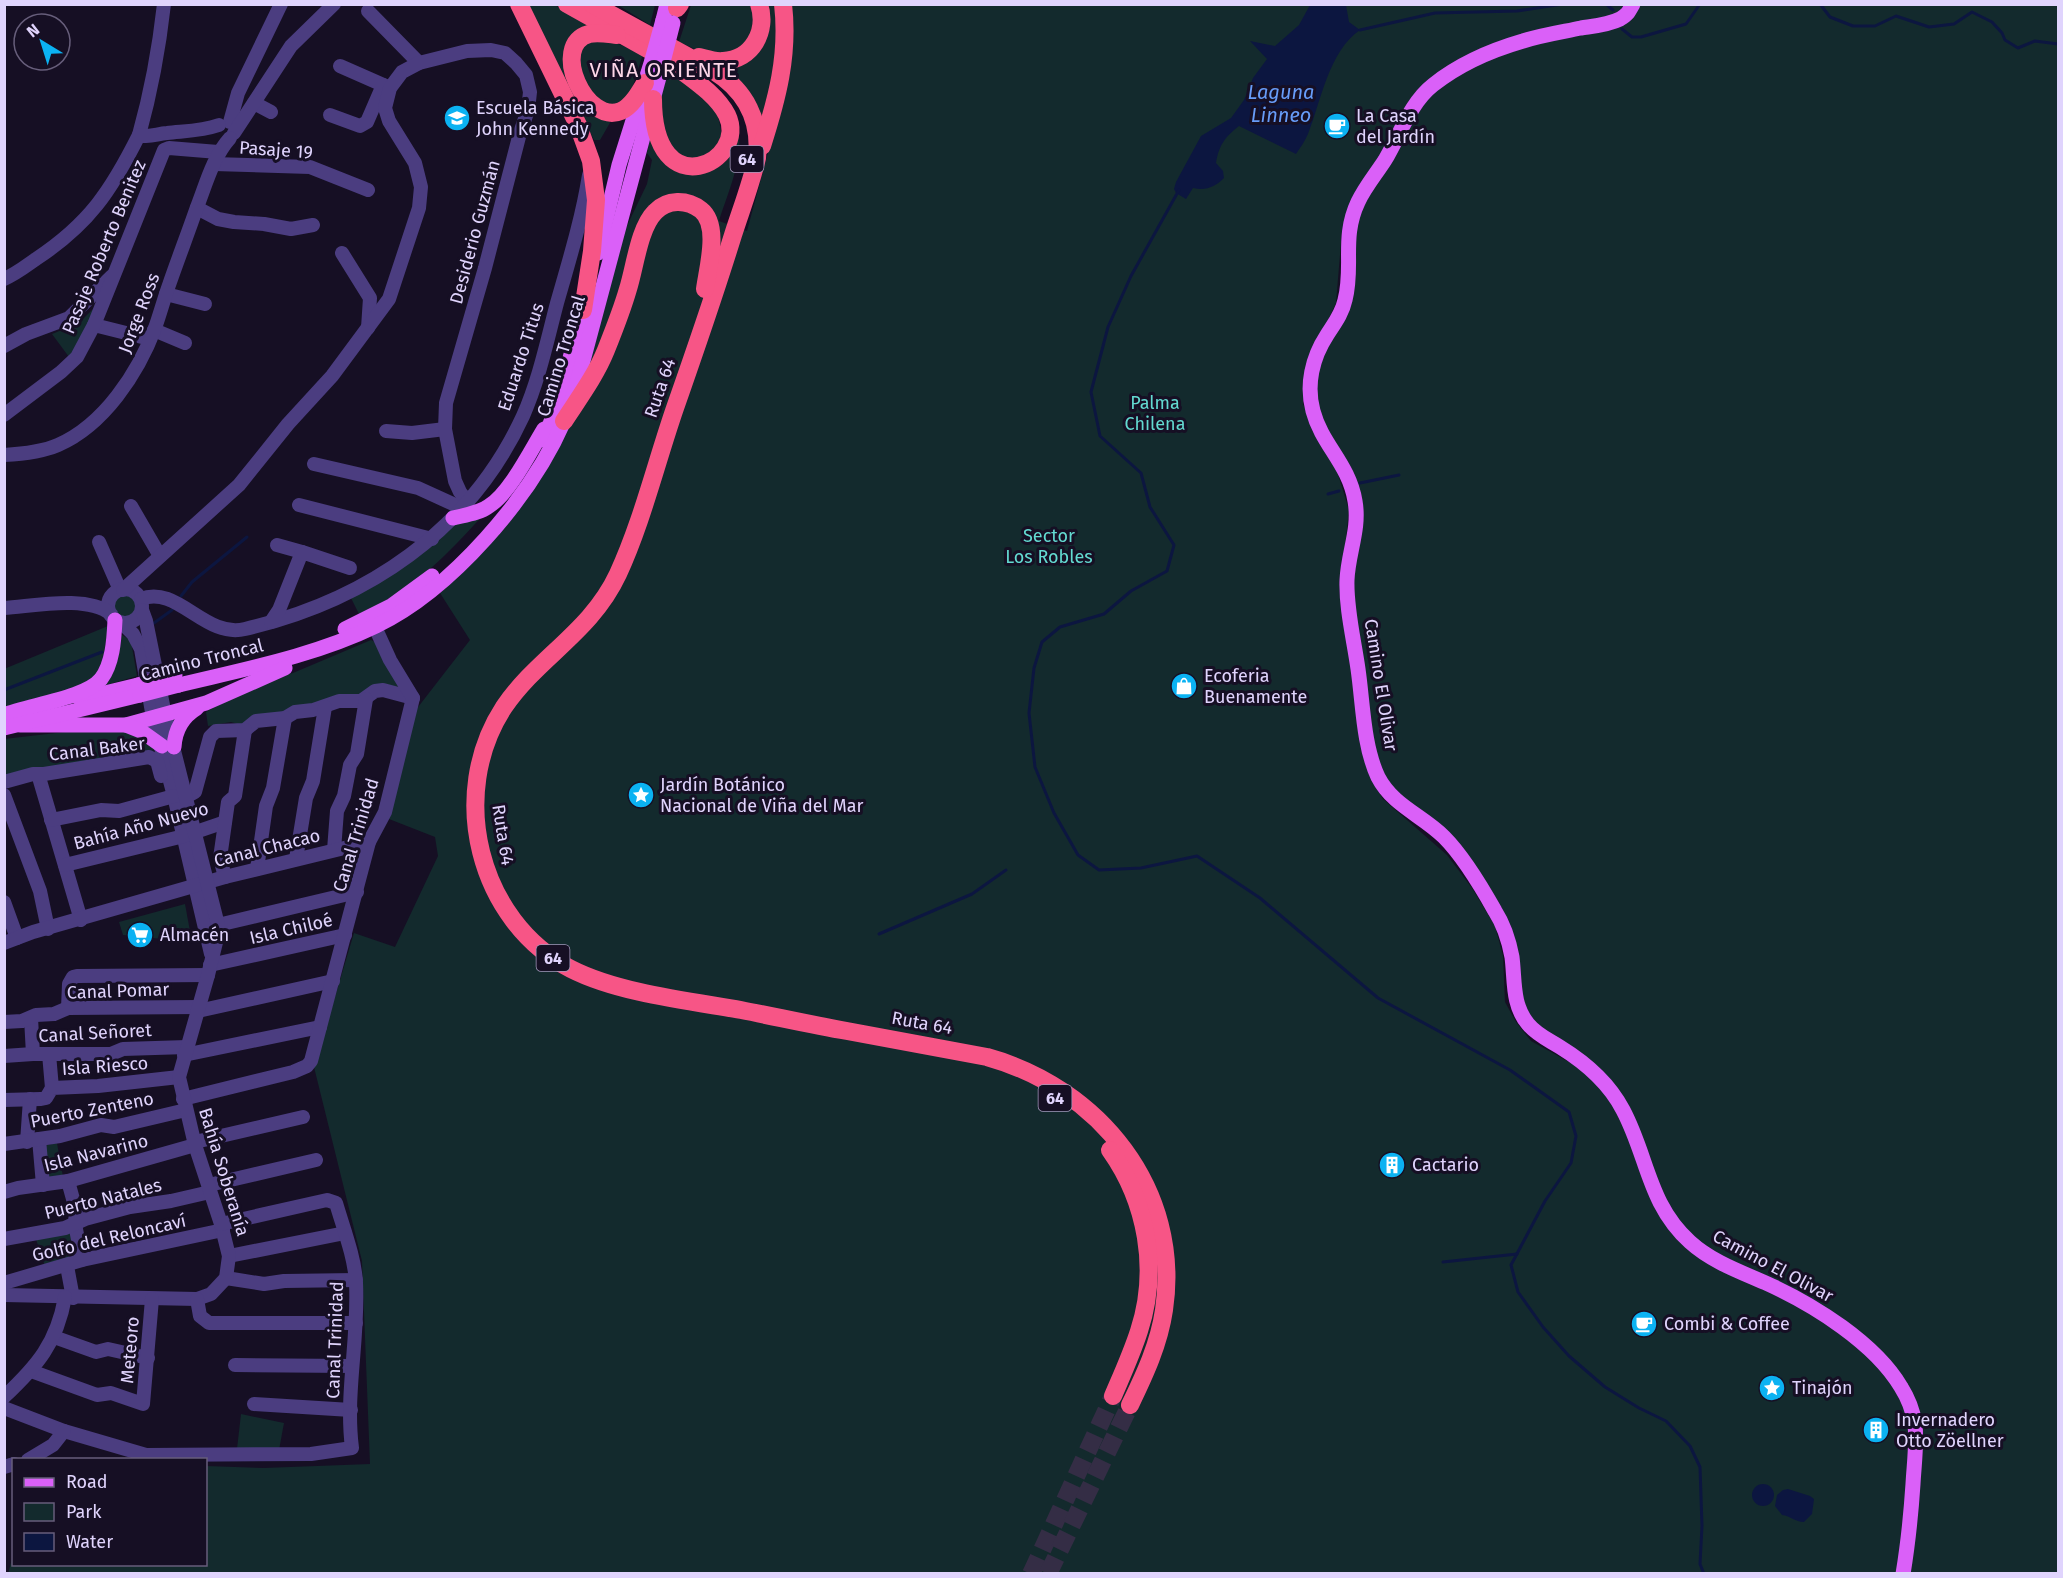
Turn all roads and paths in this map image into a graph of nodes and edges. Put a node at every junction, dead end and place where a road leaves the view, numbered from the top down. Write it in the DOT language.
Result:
graph roads {
  1 [pos="164,4"];
  2 [pos="281,4"];
  3 [pos="334,4"];
  4 [pos="519,4"];
  5 [pos="567,4"];
  6 [pos="592,4"];
  7 [pos="609,4"];
  8 [pos="759,4"];
  9 [pos="783,4"];
  10 [pos="1633,4"];
  11 [pos="368,11"];
  12 [pos="673,11"];
  13 [pos="623,29"];
  14 [pos="664,59"];
  15 [pos="419,63"];
  16 [pos="340,66"];
  17 [pos="386,86"];
  18 [pos="649,91"];
  19 [pos="254,103"];
  20 [pos="271,112"];
  21 [pos="330,115"];
  22 [pos="139,135"];
  23 [pos="224,135"];
  24 [pos="591,161"];
  25 [pos="755,168"];
  26 [pos="368,190"];
  27 [pos="197,208"];
  28 [pos="313,225"];
  29 [pos="342,253"];
  30 [pos="117,270"];
  31 [pos="4,279"];
  32 [pos="705,288"];
  33 [pos="166,294"];
  34 [pos="205,304"];
  35 [pos="583,310"];
  36 [pos="94,325"];
  37 [pos="368,330"];
  38 [pos="152,334"];
  39 [pos="185,343"];
  40 [pos="4,346"];
  41 [pos="561,413"];
  42 [pos="4,416"];
  43 [pos="445,429"];
  44 [pos="386,431"];
  45 [pos="4,456"];
  46 [pos="314,464"];
  47 [pos="299,505"];
  48 [pos="131,506"];
  49 [pos="461,509"];
  50 [pos="432,539"];
  51 [pos="99,542"];
  52 [pos="277,545"];
  53 [pos="302,552"];
  54 [pos="160,556"];
  55 [pos="350,568"];
  56 [pos="129,596"];
  57 [pos="83,603"];
  58 [pos="4,608"];
  59 [pos="116,619"];
  60 [pos="271,622"];
  61 [pos="375,627"];
  62 [pos="352,636"];
  63 [pos="177,680"];
  64 [pos="139,690"];
  65 [pos="413,698"];
  66 [pos="366,699"];
  67 [pos="206,703"];
  68 [pos="325,707"];
  69 [pos="4,716"];
  70 [pos="159,716"];
  71 [pos="285,718"];
  72 [pos="126,725"];
  73 [pos="12,726"];
  74 [pos="245,730"];
  75 [pos="168,747"];
  76 [pos="38,774"];
  77 [pos="4,782"];
  78 [pos="4,795"];
  79 [pos="176,797"];
  80 [pos="51,820"];
  81 [pos="225,822"];
  82 [pos="189,834"];
  83 [pos="369,842"];
  84 [pos="334,850"];
  85 [pos="296,859"];
  86 [pos="65,865"];
  87 [pos="257,869"];
  88 [pos="225,877"];
  89 [pos="202,884"];
  90 [pos="357,892"];
  91 [pos="4,902"];
  92 [pos="81,920"];
  93 [pos="4,921"];
  94 [pos="218,925"];
  95 [pos="48,929"];
  96 [pos="345,935"];
  97 [pos="11,941"];
  98 [pos="210,966"];
  99 [pos="333,981"];
  100 [pos="68,1008"];
  101 [pos="198,1009"];
  102 [pos="31,1018"];
  103 [pos="4,1022"];
  104 [pos="320,1027"];
  105 [pos="185,1051"];
  106 [pos="33,1054"];
  107 [pos="49,1054"];
  108 [pos="4,1056"];
  109 [pos="311,1061"];
  110 [pos="179,1077"];
  111 [pos="52,1088"];
  112 [pos="30,1099"];
  113 [pos="4,1100"];
  114 [pos="185,1105"];
  115 [pos="303,1117"];
  116 [pos="33,1140"];
  117 [pos="195,1143"];
  118 [pos="4,1144"];
  119 [pos="316,1160"];
  120 [pos="68,1181"];
  121 [pos="42,1185"];
  122 [pos="209,1188"];
  123 [pos="4,1192"];
  124 [pos="336,1203"];
  125 [pos="75,1224"];
  126 [pos="222,1227"];
  127 [pos="345,1233"];
  128 [pos="4,1239"];
  129 [pos="229,1256"];
  130 [pos="82,1260"];
  131 [pos="67,1266"];
  132 [pos="226,1278"];
  133 [pos="356,1280"];
  134 [pos="4,1283"];
  135 [pos="4,1295"];
  136 [pos="69,1298"];
  137 [pos="152,1299"];
  138 [pos="197,1299"];
  139 [pos="356,1323"];
  140 [pos="54,1337"];
  141 [pos="148,1358"];
  142 [pos="235,1365"];
  143 [pos="352,1366"];
  144 [pos="28,1374"];
  145 [pos="1113,1396"];
  146 [pos="4,1397"];
  147 [pos="254,1404"];
  148 [pos="1130,1405"];
  149 [pos="8,1410"];
  150 [pos="351,1410"];
  151 [pos="64,1431"];
  152 [pos="31,1458"];
  153 [pos="1903,1574"];
  1 -- 22 [label="street"];
  2 -- 23 [label="street, Jorge Ross"];
  3 -- 19 [label="street"];
  4 -- 24 [label="highway"];
  5 -- 13 [label="highway, 64"];
  6 -- 13 [label="highway, 64"];
  7 -- 13 [label="highway"];
  8 -- 14 [label="highway"];
  9 -- 25 [label="highway"];
  10 -- 153 [label="main road, Camino El Olivar"];
  11 -- 15 [label="street"];
  12 -- 14 [label="main road, Camino Troncal, bridge"];
  13 -- 14 [label="highway, Ruta 64 / 64"];
  13 -- 18 [label="highway"];
  14 -- 18 [label="main road, Camino Troncal"];
  14 -- 18 [label="highway"];
  14 -- 25 [label="highway, Ruta 64 / 64"];
  14 -- 32 [label="highway, Ruta 64 / 64"];
  15 -- 17 [label="street, Desiderio Guzmán"];
  15 -- 43 [label="street, Desiderio Guzmán"];
  16 -- 17 [label="street"];
  17 -- 21 [label="street"];
  17 -- 37 [label="street"];
  18 -- 35 [label="main road, Camino Troncal"];
  18 -- 41 [label="main road, Camino Troncal"];
  19 -- 20 [label="street"];
  19 -- 23 [label="street"];
  22 -- 23 [label="street"];
  22 -- 31 [label="street"];
  23 -- 26 [label="street, Pasaje 19"];
  23 -- 27 [label="street, Jorge Ross"];
  23 -- 30 [label="street, Pasaje Roberto Benitez"];
  24 -- 35 [label="highway"];
  24 -- 49 [label="street, Eduardo Titus"];
  25 -- 148 [label="highway, Ruta 64 / 64"];
  27 -- 28 [label="street"];
  27 -- 33 [label="street, Jorge Ross"];
  29 -- 37 [label="street"];
  30 -- 36 [label="street, Pasaje Roberto Benitez"];
  30 -- 40 [label="street"];
  32 -- 41 [label="highway"];
  32 -- 145 [label="highway, Ruta 64 / 64"];
  33 -- 34 [label="street"];
  33 -- 38 [label="street, Jorge Ross"];
  35 -- 41 [label="main road, Camino Troncal"];
  36 -- 38 [label="street"];
  36 -- 42 [label="street, Pasaje Roberto Benitez"];
  37 -- 54 [label="street"];
  38 -- 39 [label="street"];
  38 -- 45 [label="street, Jorge Ross"];
  41 -- 49 [label="main road"];
  41 -- 61 [label="main road, Camino Troncal"];
  41 -- 63 [label="main road, Camino Troncal"];
  43 -- 44 [label="street"];
  43 -- 49 [label="street, Desiderio Guzmán"];
  46 -- 49 [label="street"];
  47 -- 50 [label="street"];
  48 -- 54 [label="street"];
  49 -- 50 [label="street, Eduardo Titus"];
  50 -- 60 [label="street, Eduardo Titus"];
  51 -- 56 [label="street, Bahía Soberanía"];
  52 -- 53 [label="street"];
  53 -- 55 [label="street"];
  53 -- 60 [label="street"];
  54 -- 56 [label="street"];
  56 -- 57 [label="street, Eduardo Titus"];
  56 -- 59 [label="street"];
  56 -- 59 [label="street"];
  56 -- 60 [label="street, Eduardo Titus"];
  56 -- 70 [label="street, Bahía Soberanía"];
  57 -- 58 [label="street, Eduardo Titus"];
  57 -- 59 [label="street, Eduardo Titus"];
  59 -- 69 [label="main road"];
  59 -- 70 [label="street, Bahía Soberanía"];
  61 -- 62 [label="main road, Camino Troncal"];
  61 -- 65 [label="street"];
  62 -- 63 [label="main road, Camino Troncal"];
  62 -- 67 [label="main road"];
  63 -- 64 [label="main road, Camino Troncal, bridge"];
  64 -- 69 [label="main road, Camino Troncal"];
  64 -- 73 [label="main road, Camino Troncal"];
  65 -- 66 [label="street"];
  65 -- 83 [label="street, Canal Trinidad"];
  66 -- 68 [label="street"];
  66 -- 84 [label="street"];
  67 -- 70 [label="main road"];
  67 -- 75 [label="main road"];
  68 -- 71 [label="street"];
  68 -- 85 [label="street"];
  70 -- 72 [label="main road"];
  70 -- 75 [label="street, Bahía Soberanía"];
  71 -- 74 [label="street"];
  71 -- 87 [label="street"];
  72 -- 73 [label="main road"];
  72 -- 75 [label="main road"];
  74 -- 79 [label="street"];
  74 -- 81 [label="street"];
  75 -- 79 [label="street, Bahía Soberanía"];
  76 -- 77 [label="street, Canal Baker"];
  76 -- 79 [label="street, Canal Baker"];
  76 -- 80 [label="street"];
  78 -- 95 [label="street"];
  79 -- 80 [label="street"];
  79 -- 82 [label="street, Bahía Soberanía"];
  80 -- 86 [label="street"];
  81 -- 82 [label="street, Bahía Año Nuevo"];
  81 -- 88 [label="street"];
  82 -- 86 [label="street, Bahía Año Nuevo"];
  82 -- 89 [label="street, Bahía Soberanía"];
  83 -- 84 [label="street, Canal Chacao"];
  83 -- 90 [label="street, Canal Trinidad"];
  84 -- 85 [label="street, Canal Chacao"];
  85 -- 87 [label="street, Canal Chacao"];
  86 -- 92 [label="street"];
  87 -- 88 [label="street, Canal Chacao"];
  88 -- 89 [label="street, Canal Chacao"];
  89 -- 92 [label="street"];
  89 -- 94 [label="street, Bahía Soberanía"];
  89 -- 98 [label="street, Bahía Soberanía"];
  90 -- 94 [label="street"];
  90 -- 96 [label="street, Canal Trinidad"];
  91 -- 97 [label="street"];
  92 -- 95 [label="street"];
  93 -- 97 [label="street"];
  94 -- 98 [label="street, Bahía Soberanía"];
  95 -- 97 [label="street"];
  96 -- 98 [label="street, Isla Chiloé"];
  96 -- 99 [label="street, Canal Trinidad"];
  98 -- 100 [label="street, Isla Chiloé"];
  98 -- 101 [label="street, Bahía Soberanía"];
  99 -- 101 [label="street, Canal Pomar"];
  99 -- 104 [label="street, Canal Trinidad"];
  100 -- 101 [label="street, Canal Pomar"];
  100 -- 102 [label="street, Canal Pomar"];
  101 -- 105 [label="street, Bahía Soberanía"];
  102 -- 103 [label="street, Canal Pomar"];
  102 -- 106 [label="street"];
  104 -- 105 [label="street, Canal Señoret"];
  104 -- 109 [label="street, Canal Trinidad"];
  105 -- 107 [label="street, Canal Señoret"];
  105 -- 110 [label="street, Bahía Soberanía"];
  106 -- 107 [label="street, Canal Señoret"];
  106 -- 108 [label="street, Canal Señoret"];
  107 -- 111 [label="street"];
  109 -- 114 [label="street, Puerto Zenteno"];
  110 -- 111 [label="street, Isla Riesco"];
  110 -- 114 [label="street, Bahía Soberanía"];
  111 -- 112 [label="street, Isla Riesco"];
  112 -- 113 [label="street, Isla Riesco"];
  112 -- 116 [label="street"];
  114 -- 116 [label="street, Puerto Zenteno"];
  114 -- 117 [label="street, Bahía Soberanía"];
  115 -- 117 [label="street, Isla Navarino"];
  116 -- 118 [label="street, Puerto Zenteno"];
  116 -- 121 [label="street"];
  117 -- 120 [label="street, Isla Navarino"];
  117 -- 122 [label="street, Bahía Soberanía"];
  119 -- 122 [label="street, Puerto Natales"];
  120 -- 121 [label="street, Isla Navarino"];
  120 -- 125 [label="street"];
  121 -- 123 [label="street, Isla Navarino"];
  122 -- 125 [label="street, Puerto Natales"];
  122 -- 126 [label="street, Bahía Soberanía"];
  124 -- 126 [label="street, Golfo del Reloncaví"];
  124 -- 127 [label="street, Canal Trinidad"];
  125 -- 128 [label="street, Puerto Natales"];
  125 -- 130 [label="street"];
  126 -- 129 [label="street, Bahía Soberanía"];
  126 -- 130 [label="street, Golfo del Reloncaví"];
  127 -- 129 [label="street"];
  127 -- 133 [label="street, Canal Trinidad"];
  129 -- 132 [label="street, Bahía Soberanía"];
  130 -- 131 [label="street, Golfo del Reloncaví"];
  131 -- 134 [label="street, Golfo del Reloncaví"];
  131 -- 136 [label="street"];
  132 -- 133 [label="street"];
  132 -- 138 [label="street"];
  133 -- 139 [label="street, Canal Trinidad"];
  135 -- 136 [label="street"];
  136 -- 137 [label="street"];
  136 -- 140 [label="street"];
  137 -- 138 [label="street"];
  137 -- 141 [label="street, Meteoro"];
  138 -- 139 [label="street"];
  139 -- 143 [label="street, Canal Trinidad"];
  140 -- 141 [label="street"];
  140 -- 144 [label="street"];
  141 -- 144 [label="street, Meteoro"];
  142 -- 143 [label="street"];
  143 -- 150 [label="street, Canal Trinidad"];
  144 -- 146 [label="street"];
  144 -- 149 [label="street"];
  147 -- 150 [label="street"];
  149 -- 151 [label="street"];
  150 -- 151 [label="street, Canal Trinidad"];
  151 -- 152 [label="street"];
}
